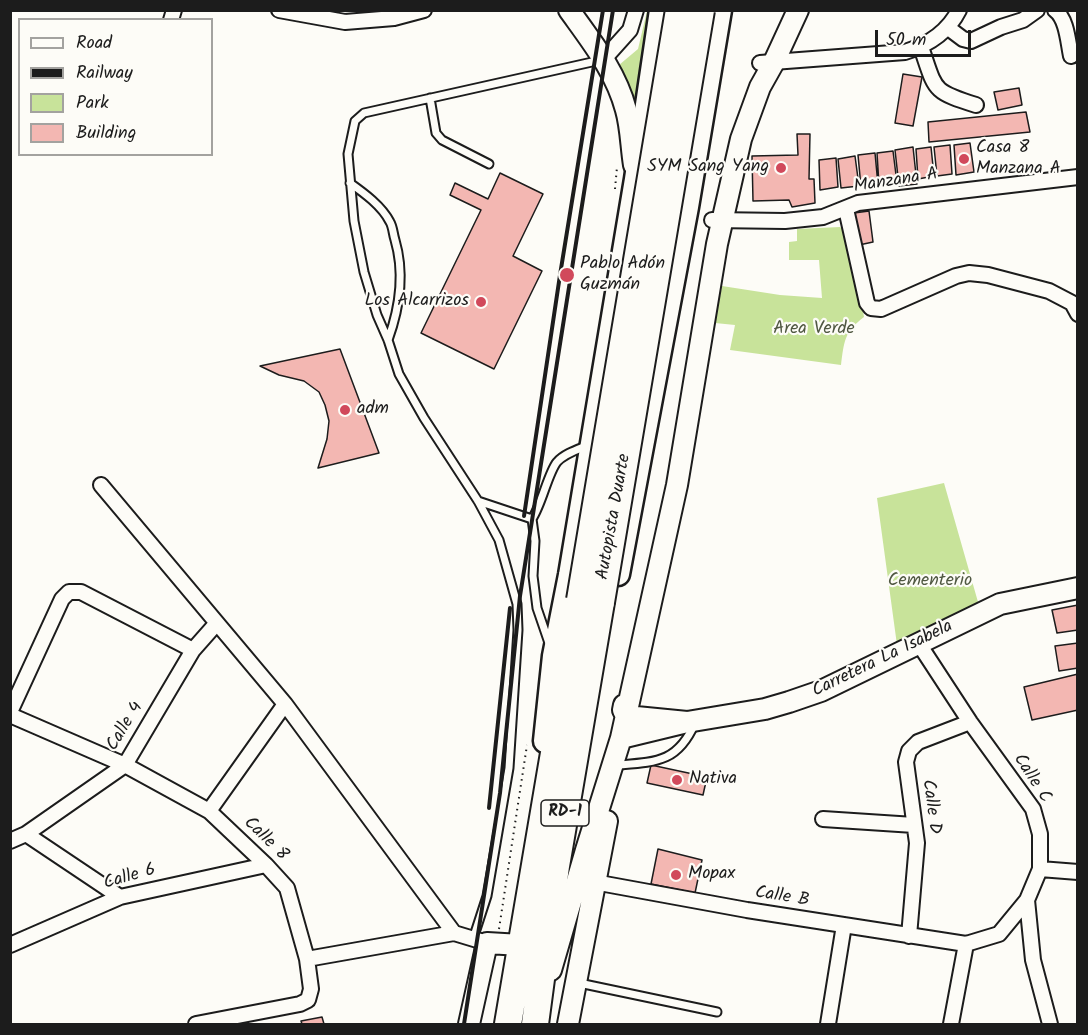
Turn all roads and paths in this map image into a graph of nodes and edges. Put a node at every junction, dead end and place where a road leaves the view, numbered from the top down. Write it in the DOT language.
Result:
graph roads {
  1 [pos="279,10"];
  2 [pos="424,10"];
  3 [pos="569,10"];
  4 [pos="636,10"];
  5 [pos="661,10"];
  6 [pos="679,10"];
  7 [pos="701,10"];
  8 [pos="720,10"];
  9 [pos="785,10"];
  10 [pos="798,10"];
  11 [pos="959,10"];
  12 [pos="1037,10"];
  13 [pos="1055,10"];
  14 [pos="947,27"];
  15 [pos="921,47"];
  16 [pos="656,49"];
  17 [pos="712,56"];
  18 [pos="1071,56"];
  19 [pos="604,59"];
  20 [pos="767,63"];
  21 [pos="430,98"];
  22 [pos="976,105"];
  23 [pos="489,164"];
  24 [pos="1077,177"];
  25 [pos="636,179"];
  26 [pos="350,183"];
  27 [pos="846,208"];
  28 [pos="717,220"];
  29 [pos="1076,304"];
  30 [pos="388,340"];
  31 [pos="592,444"];
  32 [pos="101,485"];
  33 [pos="478,501"];
  34 [pos="532,519"];
  35 [pos="1077,588"];
  36 [pos="590,601"];
  37 [pos="216,624"];
  38 [pos="919,644"];
  39 [pos="193,650"];
  40 [pos="554,656"];
  41 [pos="633,685"];
  42 [pos="285,704"];
  43 [pos="10,713"];
  44 [pos="626,716"];
  45 [pos="691,721"];
  46 [pos="970,722"];
  47 [pos="621,738"];
  48 [pos="125,765"];
  49 [pos="618,765"];
  50 [pos="209,811"];
  51 [pos="823,819"];
  52 [pos="914,825"];
  53 [pos="26,834"];
  54 [pos="10,842"];
  55 [pos="266,865"];
  56 [pos="556,866"];
  57 [pos="1040,869"];
  58 [pos="1077,872"];
  59 [pos="594,882"];
  60 [pos="120,897"];
  61 [pos="1027,900"];
  62 [pos="529,901"];
  63 [pos="844,925"];
  64 [pos="454,933"];
  65 [pos="909,936"];
  66 [pos="480,941"];
  67 [pos="966,944"];
  68 [pos="10,945"];
  69 [pos="521,945"];
  70 [pos="307,959"];
  71 [pos="576,982"];
  72 [pos="717,1012"];
  73 [pos="196,1024"];
  74 [pos="469,1024"];
  75 [pos="508,1024"];
  76 [pos="535,1024"];
  77 [pos="568,1024"];
  78 [pos="828,1024"];
  79 [pos="951,1024"];
  80 [pos="1050,1024"];
  1 -- 2 [label="street"];
  3 -- 19 [label="main road"];
  4 -- 19 [label="street"];
  5 -- 16 [label="main road"];
  6 -- 36 [label="highway, Autopista Duarte / RD-1, bridge"];
  7 -- 36 [label="highway, Autopista Duarte / RD-1, bridge"];
  8 -- 17 [label="main road"];
  9 -- 20 [label="main road"];
  10 -- 20 [label="main road"];
  11 -- 14 [label="street"];
  12 -- 14 [label="street"];
  13 -- 18 [label="street"];
  14 -- 15 [label="street"];
  15 -- 20 [label="street"];
  15 -- 22 [label="street"];
  16 -- 17 [label="main road"];
  16 -- 25 [label="main road"];
  17 -- 56 [label="main road"];
  19 -- 21 [label="lane"];
  19 -- 25 [label="main road"];
  20 -- 28 [label="main road"];
  21 -- 23 [label="lane"];
  21 -- 26 [label="lane"];
  24 -- 27 [label="street, Manzana A"];
  25 -- 31 [label="main road"];
  26 -- 30 [label="lane"];
  26 -- 30 [label="lane"];
  27 -- 28 [label="street, Manzana A"];
  27 -- 29 [label="street"];
  28 -- 41 [label="main road"];
  28 -- 44 [label="main road"];
  30 -- 33 [label="lane"];
  31 -- 34 [label="lane"];
  31 -- 40 [label="main road"];
  32 -- 37 [label="street"];
  33 -- 34 [label="lane"];
  33 -- 66 [label="lane"];
  34 -- 40 [label="lane"];
  35 -- 38 [label="main road, Carretera La Isabela"];
  36 -- 56 [label="highway, Autopista Duarte / RD-1"];
  36 -- 62 [label="highway, RD-1"];
  37 -- 39 [label="street, Calle 4"];
  37 -- 42 [label="street"];
  38 -- 45 [label="main road, Carretera La Isabela"];
  38 -- 46 [label="street, Calle C"];
  39 -- 43 [label="street"];
  39 -- 48 [label="street, Calle 4"];
  40 -- 62 [label="main road"];
  41 -- 44 [label="main road"];
  41 -- 45 [label="main road"];
  42 -- 50 [label="street"];
  42 -- 64 [label="street"];
  43 -- 48 [label="street, Calle 8"];
  44 -- 45 [label="main road"];
  44 -- 47 [label="main road"];
  45 -- 47 [label="main road"];
  45 -- 49 [label="lane"];
  46 -- 52 [label="street, Calle D"];
  46 -- 57 [label="street, Calle C"];
  47 -- 49 [label="main road"];
  47 -- 76 [label="main road"];
  48 -- 50 [label="street, Calle 8"];
  48 -- 53 [label="street, Calle 4"];
  49 -- 59 [label="main road"];
  50 -- 55 [label="street, Calle 8"];
  51 -- 52 [label="street"];
  52 -- 65 [label="street, Calle D"];
  53 -- 54 [label="street, Calle 4"];
  53 -- 60 [label="street"];
  55 -- 60 [label="street, Calle 6"];
  55 -- 70 [label="street, Calle 8"];
  56 -- 76 [label="highway, Autopista Duarte / RD-1"];
  57 -- 58 [label="street"];
  57 -- 61 [label="street, Calle C"];
  59 -- 63 [label="street, Calle B"];
  59 -- 71 [label="main road"];
  60 -- 68 [label="street, Calle 6"];
  61 -- 67 [label="street"];
  61 -- 80 [label="street, Calle C"];
  62 -- 69 [label="highway, RD-1"];
  63 -- 65 [label="street, Calle B"];
  63 -- 78 [label="street"];
  64 -- 66 [label="street"];
  64 -- 70 [label="street"];
  65 -- 67 [label="street, Calle B"];
  66 -- 69 [label="main road"];
  66 -- 74 [label="main road"];
  67 -- 79 [label="street"];
  69 -- 75 [label="highway, RD-1"];
  70 -- 73 [label="street, Calle 8"];
  71 -- 72 [label="lane"];
  71 -- 77 [label="main road"];
}
